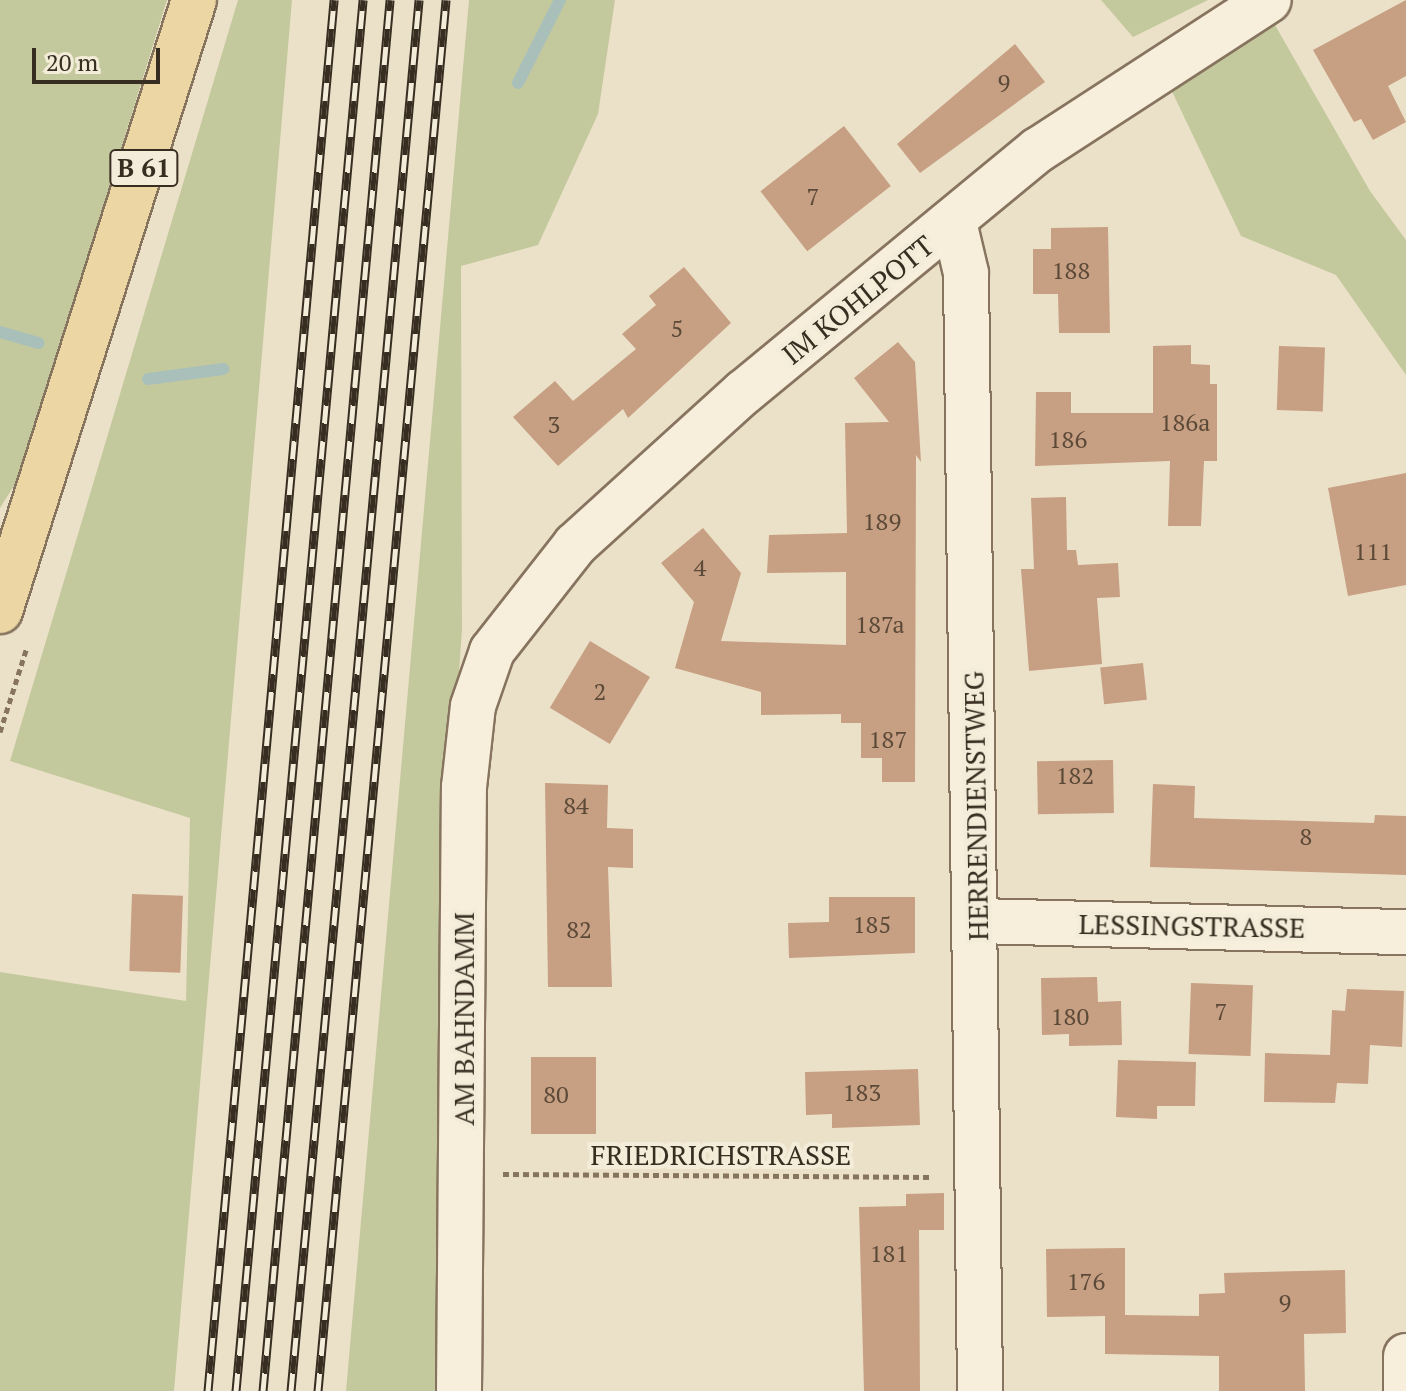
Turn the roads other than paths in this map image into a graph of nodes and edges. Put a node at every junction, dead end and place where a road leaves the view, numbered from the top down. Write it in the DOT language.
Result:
graph roads {
  1 [pos="194,0"];
  2 [pos="1269,0"];
  3 [pos="954,222"];
  4 [pos="0,611"];
  5 [pos="492,651"];
  6 [pos="978,921"];
  7 [pos="1406,932"];
  8 [pos="1406,1356"];
  9 [pos="459,1391"];
  10 [pos="980,1391"];
  11 [pos="1406,1391"];
  1 -- 4 [label="main road, B 61"];
  2 -- 3 [label="street, IM KOHLPOTT"];
  3 -- 5 [label="street, IM KOHLPOTT"];
  3 -- 6 [label="street, HERRENDIENSTWEG"];
  5 -- 9 [label="street, AM BAHNDAMM"];
  6 -- 7 [label="street, LESSINGSTRASSE"];
  6 -- 10 [label="street, HERRENDIENSTWEG"];
  8 -- 11 [label="street"];
}
